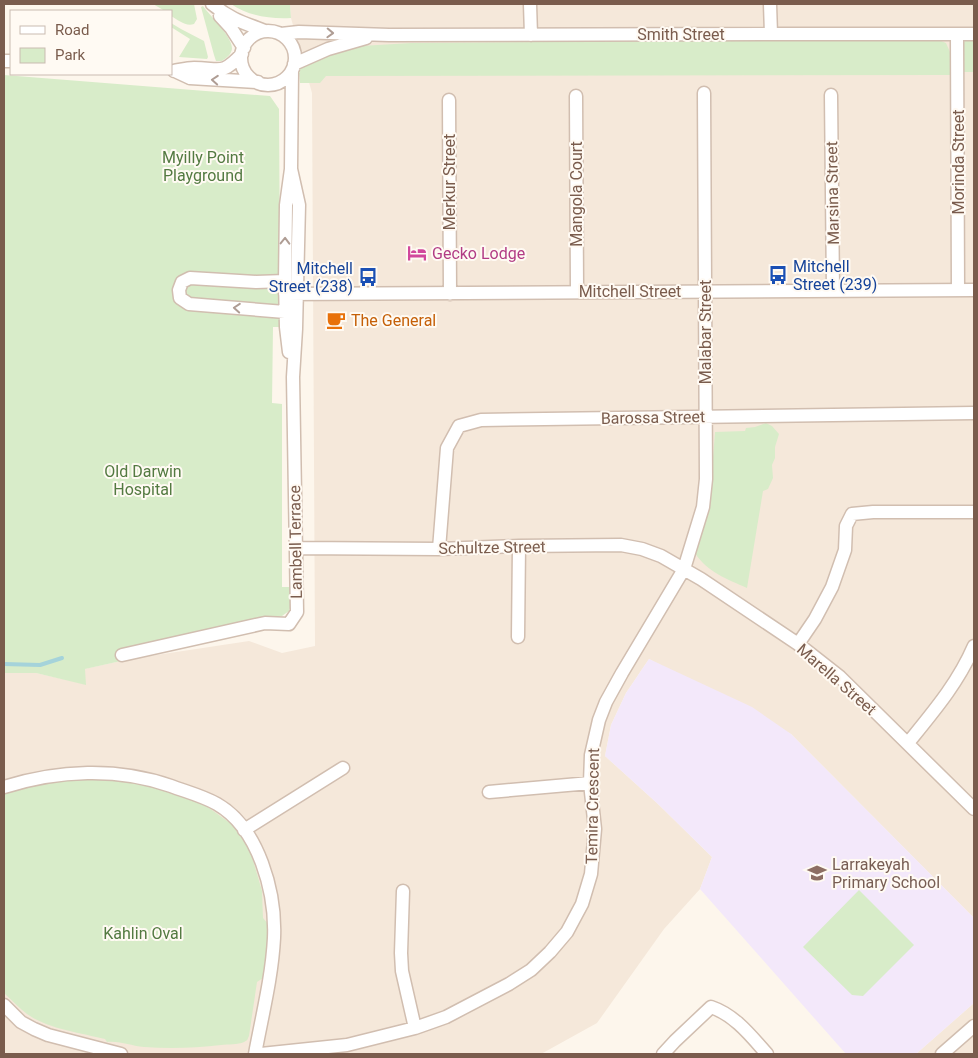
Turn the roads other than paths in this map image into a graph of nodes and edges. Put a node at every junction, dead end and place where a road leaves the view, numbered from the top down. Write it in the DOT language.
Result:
graph roads {
  1 [pos="211,4"];
  2 [pos="530,4"];
  3 [pos="770,4"];
  4 [pos="265,31"];
  5 [pos="281,34"];
  6 [pos="770,34"];
  7 [pos="958,34"];
  8 [pos="974,34"];
  9 [pos="389,35"];
  10 [pos="531,35"];
  11 [pos="243,51"];
  12 [pos="293,67"];
  13 [pos="173,71"];
  14 [pos="264,83"];
  15 [pos="704,93"];
  16 [pos="831,95"];
  17 [pos="576,96"];
  18 [pos="449,100"];
  19 [pos="291,112"];
  20 [pos="292,169"];
  21 [pos="289,290"];
  22 [pos="958,290"];
  23 [pos="974,290"];
  24 [pos="577,291"];
  25 [pos="705,291"];
  26 [pos="833,291"];
  27 [pos="450,294"];
  28 [pos="285,312"];
  29 [pos="293,377"];
  30 [pos="974,413"];
  31 [pos="706,416"];
  32 [pos="974,512"];
  33 [pos="519,546"];
  34 [pos="296,548"];
  35 [pos="439,549"];
  36 [pos="684,569"];
  37 [pos="518,637"];
  38 [pos="798,644"];
  39 [pos="974,646"];
  40 [pos="122,655"];
  41 [pos="908,742"];
  42 [pos="343,768"];
  43 [pos="590,783"];
  44 [pos="4,787"];
  45 [pos="489,792"];
  46 [pos="974,809"];
  47 [pos="244,830"];
  48 [pos="403,891"];
  49 [pos="4,1005"];
  50 [pos="974,1026"];
  51 [pos="415,1028"];
  52 [pos="949,1052"];
  53 [pos="121,1054"];
  54 [pos="255,1054"];
  55 [pos="261,1054"];
  56 [pos="663,1054"];
  57 [pos="767,1054"];
  1 -- 4 [label="street"];
  1 -- 11 [label="street"];
  2 -- 10 [label="street"];
  3 -- 6 [label="street"];
  4 -- 5 [label="street"];
  4 -- 11 [label="street"];
  5 -- 9 [label="street, Smith Street, one-way"];
  5 -- 12 [label="street"];
  6 -- 7 [label="street, Smith Street"];
  6 -- 10 [label="street, Smith Street"];
  7 -- 8 [label="street, Smith Street"];
  7 -- 22 [label="street, Morinda Street"];
  9 -- 10 [label="street, Smith Street"];
  9 -- 12 [label="street, Smith Street"];
  11 -- 13 [label="street"];
  11 -- 14 [label="street"];
  12 -- 14 [label="street"];
  12 -- 19 [label="street, Lambell Terrace"];
  14 -- 13 [label="street, one-way"];
  14 -- 19 [label="street, Lambell Terrace"];
  15 -- 25 [label="street, Malabar Street"];
  16 -- 26 [label="street, Marsina Street"];
  17 -- 24 [label="street, Mangola Court"];
  18 -- 27 [label="street, Merkur Street"];
  19 -- 20 [label="street, Lambell Terrace"];
  21 -- 20 [label="street, Lambell Terrace, one-way"];
  20 -- 21 [label="street, Lambell Terrace"];
  21 -- 27 [label="street, Mitchell Street"];
  21 -- 28 [label="street, Lambell Terrace"];
  28 -- 21 [label="street, Mitchell Street, one-way"];
  21 -- 29 [label="street, Lambell Terrace"];
  22 -- 23 [label="street, Mitchell Street"];
  22 -- 26 [label="street, Mitchell Street"];
  24 -- 25 [label="street, Mitchell Street"];
  24 -- 27 [label="street, Mitchell Street"];
  25 -- 26 [label="street, Mitchell Street"];
  25 -- 31 [label="street, Malabar Street"];
  28 -- 29 [label="street, Lambell Terrace"];
  29 -- 34 [label="street, Lambell Terrace"];
  30 -- 31 [label="street, Barossa Street"];
  31 -- 35 [label="street, Barossa Street"];
  31 -- 36 [label="street, Malabar Street"];
  32 -- 38 [label="street"];
  33 -- 35 [label="street, Schultze Street"];
  33 -- 36 [label="street, Schultze Street"];
  33 -- 37 [label="street"];
  34 -- 35 [label="street, Schultze Street"];
  34 -- 40 [label="street, Lambell Terrace"];
  36 -- 38 [label="street, Marella Street"];
  36 -- 43 [label="street, Temira Crescent"];
  38 -- 41 [label="street, Marella Street"];
  39 -- 41 [label="street"];
  41 -- 46 [label="street, Marella Street"];
  42 -- 47 [label="street"];
  43 -- 45 [label="street"];
  43 -- 51 [label="street, Temira Crescent"];
  44 -- 47 [label="street"];
  47 -- 54 [label="street"];
  48 -- 51 [label="street"];
  49 -- 53 [label="street"];
  50 -- 52 [label="street"];
  51 -- 55 [label="street, Temira Crescent"];
  56 -- 57 [label="street"];
}
